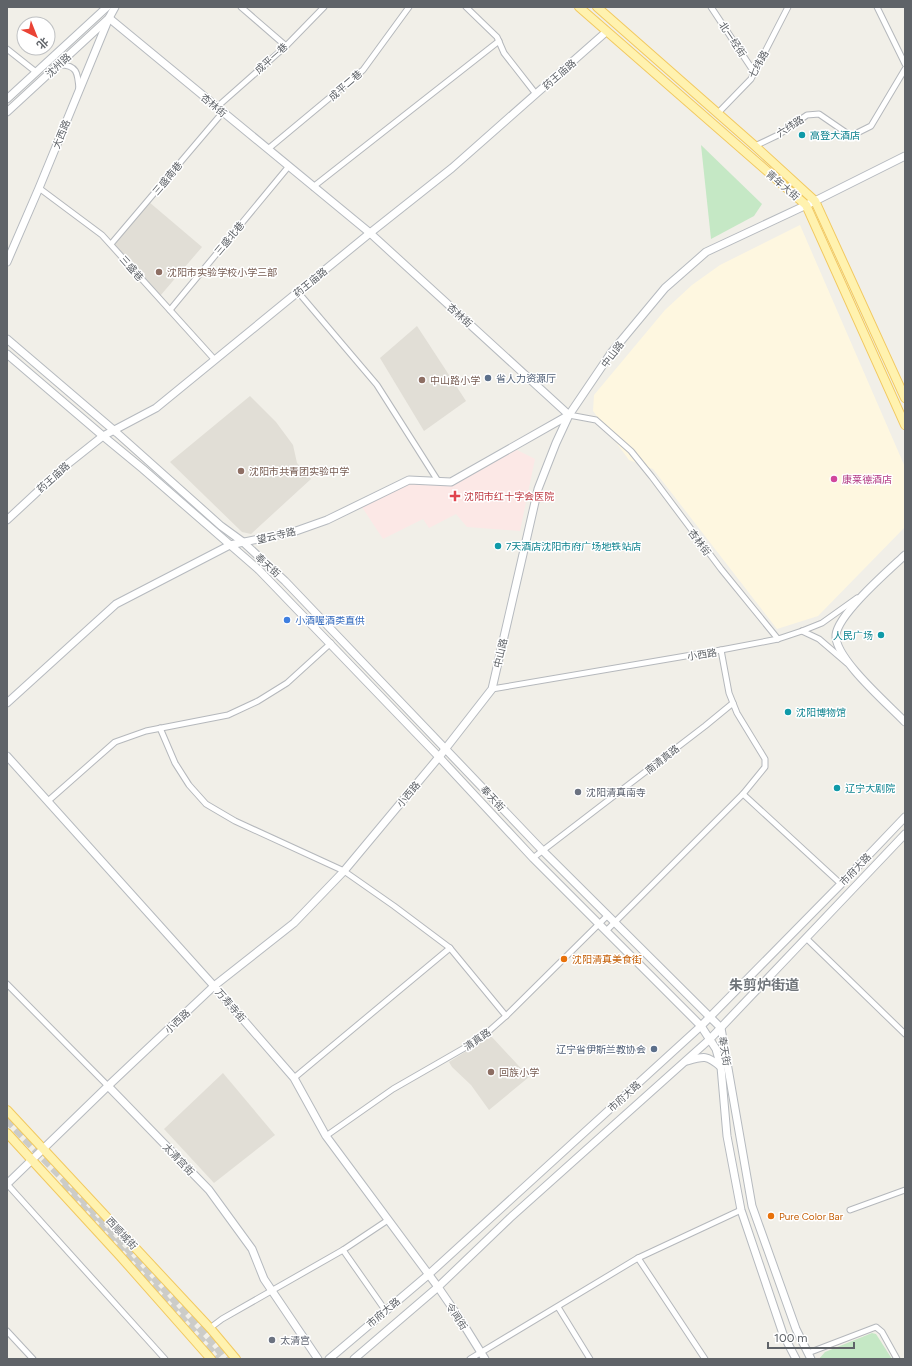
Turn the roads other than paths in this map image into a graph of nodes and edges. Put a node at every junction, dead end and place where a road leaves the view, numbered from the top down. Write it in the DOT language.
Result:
graph roads {
  1 [pos="115,7"];
  2 [pos="241,7"];
  3 [pos="324,7"];
  4 [pos="466,7"];
  5 [pos="579,7"];
  6 [pos="597,7"];
  7 [pos="711,7"];
  8 [pos="788,7"];
  9 [pos="877,7"];
  10 [pos="104,8"];
  11 [pos="408,8"];
  12 [pos="109,18"];
  13 [pos="606,32"];
  14 [pos="499,41"];
  15 [pos="286,46"];
  16 [pos="7,49"];
  17 [pos="905,64"];
  18 [pos="58,65"];
  19 [pos="905,69"];
  20 [pos="36,72"];
  21 [pos="754,72"];
  22 [pos="79,92"];
  23 [pos="536,94"];
  24 [pos="7,99"];
  25 [pos="217,107"];
  26 [pos="7,112"];
  27 [pos="223,112"];
  28 [pos="718,113"];
  29 [pos="755,146"];
  30 [pos="268,149"];
  31 [pos="905,156"];
  32 [pos="289,166"];
  33 [pos="313,186"];
  34 [pos="39,188"];
  35 [pos="815,201"];
  36 [pos="806,205"];
  37 [pos="370,233"];
  38 [pos="111,244"];
  39 [pos="7,262"];
  40 [pos="298,292"];
  41 [pos="170,310"];
  42 [pos="7,339"];
  43 [pos="7,354"];
  44 [pos="215,360"];
  45 [pos="905,398"];
  46 [pos="569,415"];
  47 [pos="905,425"];
  48 [pos="113,431"];
  49 [pos="103,436"];
  50 [pos="438,481"];
  51 [pos="7,520"];
  52 [pos="243,542"];
  53 [pos="230,545"];
  54 [pos="905,555"];
  55 [pos="865,592"];
  56 [pos="802,631"];
  57 [pos="778,639"];
  58 [pos="331,643"];
  59 [pos="721,650"];
  60 [pos="852,668"];
  61 [pos="492,689"];
  62 [pos="733,703"];
  63 [pos="7,704"];
  64 [pos="905,722"];
  65 [pos="160,728"];
  66 [pos="446,748"];
  67 [pos="7,756"];
  68 [pos="439,757"];
  69 [pos="743,794"];
  70 [pos="48,801"];
  71 [pos="905,817"];
  72 [pos="905,834"];
  73 [pos="542,850"];
  74 [pos="533,858"];
  75 [pos="344,871"];
  76 [pos="841,884"];
  77 [pos="608,916"];
  78 [pos="615,922"];
  79 [pos="600,925"];
  80 [pos="606,931"];
  81 [pos="806,938"];
  82 [pos="450,948"];
  83 [pos="7,984"];
  84 [pos="214,986"];
  85 [pos="506,1016"];
  86 [pos="710,1016"];
  87 [pos="701,1026"];
  88 [pos="721,1028"];
  89 [pos="905,1034"];
  90 [pos="710,1039"];
  91 [pos="683,1062"];
  92 [pos="721,1067"];
  93 [pos="294,1078"];
  94 [pos="108,1086"];
  95 [pos="7,1110"];
  96 [pos="7,1133"];
  97 [pos="326,1136"];
  98 [pos="44,1148"];
  99 [pos="32,1159"];
  100 [pos="7,1184"];
  101 [pos="905,1190"];
  102 [pos="741,1210"];
  103 [pos="850,1210"];
  104 [pos="388,1220"];
  105 [pos="343,1250"];
  106 [pos="638,1258"];
  107 [pos="428,1274"];
  108 [pos="438,1287"];
  109 [pos="273,1290"];
  110 [pos="383,1307"];
  111 [pos="558,1307"];
  112 [pos="210,1328"];
  113 [pos="7,1331"];
  114 [pos="481,1352"];
  115 [pos="809,1356"];
  116 [pos="33,1359"];
  117 [pos="165,1359"];
  118 [pos="211,1359"];
  119 [pos="236,1359"];
  120 [pos="318,1359"];
  121 [pos="329,1359"];
  122 [pos="354,1359"];
  123 [pos="470,1359"];
  124 [pos="485,1359"];
  125 [pos="590,1359"];
  126 [pos="705,1359"];
  127 [pos="796,1359"];
  128 [pos="897,1359"];
  1 -- 12 [label="main road, 大西路"];
  2 -- 15 [label="street"];
  3 -- 15 [label="street, 成平一巷"];
  4 -- 14 [label="street"];
  5 -- 13 [label="main road, 青年大街"];
  6 -- 28 [label="main road, 青年大街"];
  7 -- 21 [label="street, 北一经街"];
  8 -- 21 [label="street, 七纬路"];
  9 -- 17 [label="street"];
  10 -- 20 [label="main road, 沈州路"];
  11 -- 30 [label="street, 成平二巷"];
  12 -- 18 [label="main road, 沈州路"];
  12 -- 22 [label="main road, 大西路"];
  12 -- 25 [label="main road, 杏林街"];
  13 -- 23 [label="main road, 药王庙路"];
  13 -- 36 [label="main road, 青年大街"];
  14 -- 23 [label="street"];
  14 -- 33 [label="street"];
  15 -- 25 [label="street, 成平一巷"];
  16 -- 20 [label="street"];
  18 -- 22 [label="street"];
  18 -- 26 [label="main road, 沈州路"];
  19 -- 29 [label="street, 六纬路"];
  20 -- 24 [label="main road, 沈州路"];
  21 -- 28 [label="street, 七纬路"];
  22 -- 34 [label="main road, 大西路"];
  23 -- 37 [label="main road, 药王庙路"];
  25 -- 27 [label="main road, 杏林街"];
  27 -- 30 [label="main road, 杏林街"];
  27 -- 38 [label="street, 三盛南巷"];
  28 -- 29 [label="main road, 青年大街"];
  29 -- 35 [label="main road, 青年大街"];
  30 -- 32 [label="main road, 杏林街"];
  31 -- 35 [label="main road, 中山路"];
  32 -- 33 [label="main road, 杏林街"];
  32 -- 41 [label="street, 三盛北巷"];
  33 -- 37 [label="main road, 杏林街"];
  34 -- 38 [label="street, 三盛巷"];
  34 -- 39 [label="main road, 大西路"];
  35 -- 36 [label="main road, 中山路"];
  35 -- 45 [label="main road, 青年大街"];
  36 -- 46 [label="main road, 中山路"];
  36 -- 47 [label="main road, 青年大街"];
  37 -- 40 [label="main road, 药王庙路"];
  37 -- 46 [label="main road, 杏林街"];
  38 -- 41 [label="street, 三盛巷"];
  40 -- 44 [label="main road, 药王庙路"];
  40 -- 50 [label="street"];
  41 -- 44 [label="street, 三盛巷"];
  42 -- 48 [label="main road, 奉天街"];
  43 -- 49 [label="main road, 奉天街"];
  44 -- 48 [label="main road, 药王庙路"];
  46 -- 50 [label="main road, 望云寺路"];
  46 -- 57 [label="street, 杏林街"];
  46 -- 61 [label="main road, 中山路"];
  48 -- 49 [label="main road, 药王庙路"];
  48 -- 52 [label="main road, 奉天街"];
  49 -- 51 [label="main road, 药王庙路"];
  49 -- 53 [label="main road, 奉天街"];
  50 -- 52 [label="main road, 望云寺路"];
  52 -- 53 [label="main road, 望云寺路"];
  52 -- 66 [label="main road, 奉天街"];
  53 -- 58 [label="main road, 奉天街"];
  53 -- 63 [label="main road, 望云寺路"];
  54 -- 55 [label="main road"];
  55 -- 56 [label="street, 小西路"];
  55 -- 60 [label="main road"];
  56 -- 57 [label="street, 小西路"];
  56 -- 60 [label="street"];
  57 -- 59 [label="street, 小西路"];
  58 -- 65 [label="street"];
  58 -- 68 [label="main road, 奉天街"];
  59 -- 61 [label="street, 小西路"];
  59 -- 62 [label="street"];
  60 -- 64 [label="main road"];
  61 -- 66 [label="main road, 小西路"];
  62 -- 69 [label="street"];
  62 -- 73 [label="street, 南清真路"];
  65 -- 70 [label="street"];
  65 -- 75 [label="street"];
  66 -- 68 [label="main road, 小西路"];
  66 -- 73 [label="main road, 奉天街"];
  67 -- 70 [label="main road, 万寿寺街"];
  68 -- 74 [label="main road, 奉天街"];
  68 -- 75 [label="main road, 小西路"];
  69 -- 76 [label="street"];
  69 -- 78 [label="street"];
  70 -- 84 [label="main road, 万寿寺街"];
  71 -- 76 [label="main road, 市府大路"];
  72 -- 81 [label="main road, 市府大路"];
  73 -- 74 [label="street, 南清真路"];
  73 -- 77 [label="main road, 奉天街"];
  74 -- 79 [label="main road, 奉天街"];
  75 -- 82 [label="street"];
  75 -- 84 [label="main road, 小西路"];
  76 -- 86 [label="main road, 市府大路"];
  77 -- 78 [label="main road, 奉天街"];
  77 -- 79 [label="street, 清真路"];
  78 -- 80 [label="street"];
  78 -- 86 [label="main road, 奉天街"];
  79 -- 80 [label="main road, 奉天街"];
  79 -- 85 [label="street, 清真路"];
  80 -- 87 [label="main road, 奉天街"];
  81 -- 88 [label="main road, 市府大路"];
  81 -- 89 [label="street"];
  82 -- 85 [label="street"];
  82 -- 93 [label="street"];
  83 -- 94 [label="street, 太清宫街"];
  84 -- 93 [label="main road, 万寿寺街"];
  84 -- 94 [label="main road, 小西路"];
  85 -- 97 [label="street, 清真路"];
  86 -- 87 [label="main road, 市府大路"];
  86 -- 88 [label="main road, 奉天街"];
  87 -- 90 [label="main road, 奉天街"];
  87 -- 107 [label="main road, 市府大路"];
  88 -- 90 [label="main road, 市府大路"];
  88 -- 115 [label="main road, 奉天街"];
  90 -- 91 [label="main road, 市府大路"];
  90 -- 92 [label="main road, 奉天街"];
  91 -- 92 [label="main road"];
  91 -- 108 [label="main road, 市府大路"];
  92 -- 102 [label="main road, 奉天街"];
  93 -- 97 [label="main road, 万寿寺街"];
  94 -- 98 [label="main road, 小西路"];
  94 -- 109 [label="main road, 太清宫街"];
  95 -- 98 [label="main road, 西顺城街"];
  96 -- 99 [label="main road, 西顺城街"];
  97 -- 104 [label="main road, 万寿寺街"];
  98 -- 99 [label="main road, 小西路"];
  98 -- 112 [label="main road, 西顺城街"];
  99 -- 100 [label="main road, 小西路"];
  99 -- 118 [label="main road, 西顺城街"];
  100 -- 117 [label="street"];
  101 -- 103 [label="street"];
  102 -- 106 [label="street"];
  102 -- 127 [label="main road, 奉天街"];
  104 -- 105 [label="street"];
  104 -- 107 [label="main road, 万寿寺街"];
  105 -- 109 [label="street"];
  105 -- 110 [label="street"];
  106 -- 111 [label="street"];
  106 -- 126 [label="street"];
  107 -- 108 [label="main road, 令闻街"];
  107 -- 121 [label="main road, 市府大路"];
  108 -- 114 [label="main road, 令闻街"];
  108 -- 122 [label="main road, 市府大路"];
  109 -- 112 [label="street"];
  109 -- 120 [label="main road, 太清宫街"];
  111 -- 114 [label="street"];
  111 -- 125 [label="street"];
  112 -- 119 [label="main road, 西顺城街"];
  113 -- 116 [label="street"];
  114 -- 123 [label="street"];
  114 -- 124 [label="main road, 令闻街"];
  115 -- 128 [label="street"];
}
